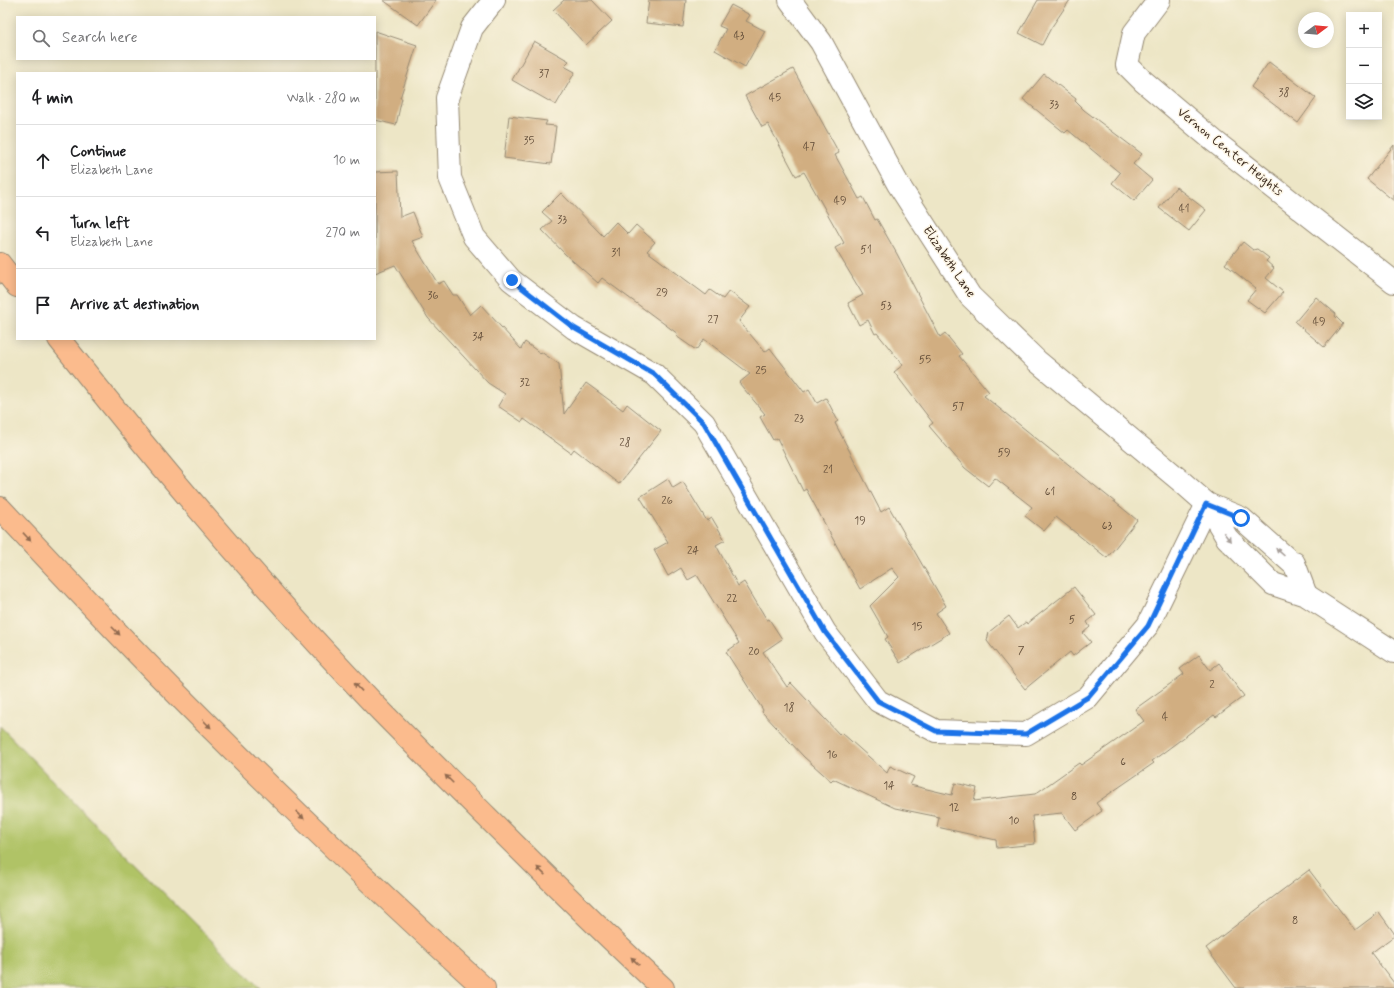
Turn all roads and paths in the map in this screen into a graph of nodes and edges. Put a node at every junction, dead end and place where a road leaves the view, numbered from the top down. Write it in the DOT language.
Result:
graph roads {
  1 [pos="494,0"];
  2 [pos="790,0"];
  3 [pos="1159,0"];
  4 [pos="0,264"];
  5 [pos="1394,282"];
  6 [pos="16,285"];
  7 [pos="60,340"];
  8 [pos="1206,504"];
  9 [pos="0,508"];
  10 [pos="1394,652"];
  11 [pos="484,988"];
  12 [pos="663,988"];
  1 -- 8 [label="street"];
  2 -- 8 [label="street, Elizabeth Lane"];
  3 -- 5 [label="street, Vernon Center Heights"];
  4 -- 6 [label="highway"];
  12 -- 7 [label="highway, one-way"];
  8 -- 10 [label="street, Elizabeth Lane"];
  9 -- 11 [label="highway, one-way"];
}
